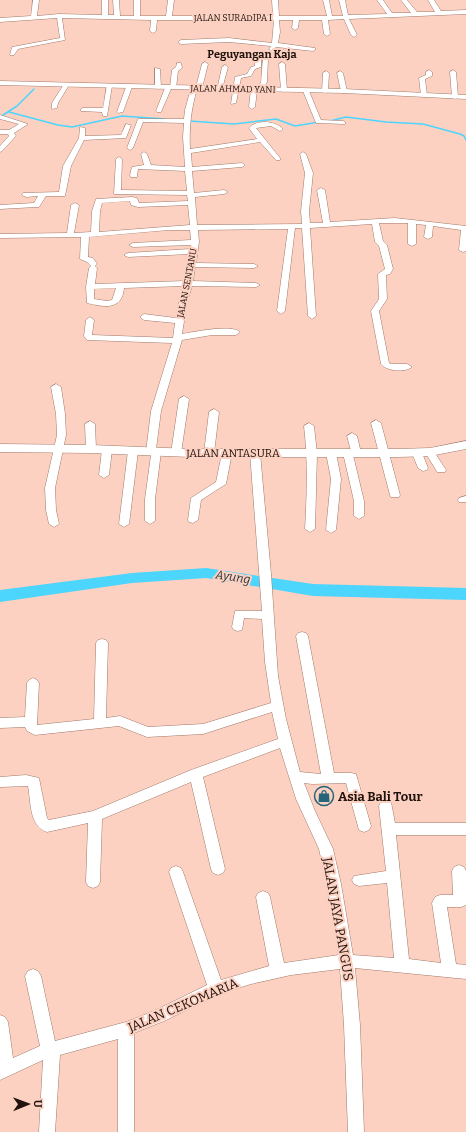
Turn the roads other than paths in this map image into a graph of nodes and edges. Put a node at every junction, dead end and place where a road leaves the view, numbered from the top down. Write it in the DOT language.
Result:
graph roads {
  1 [pos="36,0"];
  2 [pos="105,0"];
  3 [pos="116,0"];
  4 [pos="137,0"];
  5 [pos="171,0"];
  6 [pos="275,0"];
  7 [pos="326,0"];
  8 [pos="342,0"];
  9 [pos="380,0"];
  10 [pos="404,0"];
  11 [pos="432,0"];
  12 [pos="466,12"];
  13 [pos="439,13"];
  14 [pos="390,14"];
  15 [pos="415,14"];
  16 [pos="59,16"];
  17 [pos="105,17"];
  18 [pos="117,17"];
  19 [pos="137,17"];
  20 [pos="346,17"];
  21 [pos="32,18"];
  22 [pos="154,18"];
  23 [pos="169,18"];
  24 [pos="275,18"];
  25 [pos="296,18"];
  26 [pos="327,18"];
  27 [pos="0,20"];
  28 [pos="9,20"];
  29 [pos="8,26"];
  30 [pos="30,26"];
  31 [pos="295,28"];
  32 [pos="153,31"];
  33 [pos="327,34"];
  34 [pos="354,35"];
  35 [pos="181,42"];
  36 [pos="275,44"];
  37 [pos="254,49"];
  38 [pos="313,49"];
  39 [pos="12,54"];
  40 [pos="179,64"];
  41 [pos="205,64"];
  42 [pos="282,64"];
  43 [pos="225,67"];
  44 [pos="157,69"];
  45 [pos="340,72"];
  46 [pos="429,72"];
  47 [pos="453,72"];
  48 [pos="326,73"];
  49 [pos="0,83"];
  50 [pos="66,85"];
  51 [pos="109,86"];
  52 [pos="129,87"];
  53 [pos="158,87"];
  54 [pos="171,88"];
  55 [pos="196,88"];
  56 [pos="219,89"];
  57 [pos="234,89"];
  58 [pos="257,90"];
  59 [pos="284,90"];
  60 [pos="306,91"];
  61 [pos="325,91"];
  62 [pos="344,91"];
  63 [pos="424,95"];
  64 [pos="455,97"];
  65 [pos="466,98"];
  66 [pos="233,103"];
  67 [pos="252,107"];
  68 [pos="54,108"];
  69 [pos="83,110"];
  70 [pos="159,111"];
  71 [pos="120,112"];
  72 [pos="2,117"];
  73 [pos="187,121"];
  74 [pos="343,123"];
  75 [pos="128,124"];
  76 [pos="82,128"];
  77 [pos="280,129"];
  78 [pos="0,132"];
  79 [pos="10,132"];
  80 [pos="82,138"];
  81 [pos="263,140"];
  82 [pos="130,148"];
  83 [pos="0,150"];
  84 [pos="187,151"];
  85 [pos="144,154"];
  86 [pos="303,154"];
  87 [pos="119,158"];
  88 [pos="278,159"];
  89 [pos="242,165"];
  90 [pos="148,168"];
  91 [pos="188,169"];
  92 [pos="321,190"];
  93 [pos="224,192"];
  94 [pos="135,193"];
  95 [pos="44,194"];
  96 [pos="26,195"];
  97 [pos="191,197"];
  98 [pos="75,206"];
  99 [pos="0,207"];
  100 [pos="375,221"];
  101 [pos="412,221"];
  102 [pos="430,223"];
  103 [pos="327,224"];
  104 [pos="292,226"];
  105 [pos="306,226"];
  106 [pos="194,228"];
  107 [pos="466,228"];
  108 [pos="134,231"];
  109 [pos="95,234"];
  110 [pos="70,235"];
  111 [pos="85,235"];
  112 [pos="166,236"];
  113 [pos="428,237"];
  114 [pos="1,239"];
  115 [pos="195,242"];
  116 [pos="133,244"];
  117 [pos="412,244"];
  118 [pos="463,250"];
  119 [pos="193,252"];
  120 [pos="128,255"];
  121 [pos="192,265"];
  122 [pos="254,266"];
  123 [pos="189,283"];
  124 [pos="256,285"];
  125 [pos="120,286"];
  126 [pos="90,287"];
  127 [pos="281,311"];
  128 [pos="312,316"];
  129 [pos="144,317"];
  130 [pos="90,320"];
  131 [pos="180,321"];
  132 [pos="236,332"];
  133 [pos="177,339"];
  134 [pos="407,367"];
  135 [pos="56,387"];
  136 [pos="184,399"];
  137 [pos="214,412"];
  138 [pos="376,423"];
  139 [pos="90,424"];
  140 [pos="309,426"];
  141 [pos="352,436"];
  142 [pos="466,446"];
  143 [pos="0,448"];
  144 [pos="60,449"];
  145 [pos="91,449"];
  146 [pos="108,450"];
  147 [pos="132,451"];
  148 [pos="154,452"];
  149 [pos="430,452"];
  150 [pos="176,453"];
  151 [pos="209,453"];
  152 [pos="227,453"];
  153 [pos="255,453"];
  154 [pos="331,453"];
  155 [pos="352,453"];
  156 [pos="383,453"];
  157 [pos="417,453"];
  158 [pos="312,454"];
  159 [pos="423,468"];
  160 [pos="441,470"];
  161 [pos="104,475"];
  162 [pos="395,495"];
  163 [pos="359,516"];
  164 [pos="193,520"];
  165 [pos="150,521"];
  166 [pos="54,524"];
  167 [pos="124,524"];
  168 [pos="310,529"];
  169 [pos="332,530"];
  170 [pos="268,615"];
  171 [pos="238,627"];
  172 [pos="302,636"];
  173 [pos="102,643"];
  174 [pos="33,683"];
  175 [pos="277,706"];
  176 [pos="31,722"];
  177 [pos="0,723"];
  178 [pos="100,724"];
  179 [pos="286,741"];
  180 [pos="196,774"];
  181 [pos="296,776"];
  182 [pos="329,779"];
  183 [pos="0,782"];
  184 [pos="386,806"];
  185 [pos="95,816"];
  186 [pos="364,826"];
  187 [pos="389,828"];
  188 [pos="466,829"];
  189 [pos="218,869"];
  190 [pos="459,871"];
  191 [pos="176,872"];
  192 [pos="393,876"];
  193 [pos="358,880"];
  194 [pos="93,882"];
  195 [pos="263,897"];
  196 [pos="346,962"];
  197 [pos="402,966"];
  198 [pos="450,970"];
  199 [pos="278,972"];
  200 [pos="466,972"];
  201 [pos="33,976"];
  202 [pos="216,988"];
  203 [pos="0,1022"];
  204 [pos="126,1029"];
  205 [pos="50,1050"];
  206 [pos="3,1071"];
  207 [pos="47,1132"];
  208 [pos="126,1132"];
  209 [pos="356,1132"];
  1 -- 21 [label="street"];
  2 -- 17 [label="street"];
  3 -- 18 [label="street"];
  4 -- 19 [label="street"];
  5 -- 23 [label="street"];
  6 -- 24 [label="street"];
  7 -- 26 [label="street"];
  8 -- 20 [label="street"];
  9 -- 14 [label="street"];
  10 -- 15 [label="street"];
  11 -- 13 [label="street"];
  12 -- 13 [label="street, JALAN SURADIPA I"];
  13 -- 15 [label="street, JALAN SURADIPA I"];
  14 -- 15 [label="street, JALAN SURADIPA I"];
  14 -- 20 [label="street, JALAN SURADIPA I"];
  16 -- 17 [label="street, JALAN SURADIPA I"];
  16 -- 21 [label="street, JALAN SURADIPA I"];
  16 -- 39 [label="street"];
  17 -- 18 [label="street, JALAN SURADIPA I"];
  18 -- 19 [label="street, JALAN SURADIPA I"];
  19 -- 22 [label="street, JALAN SURADIPA I"];
  20 -- 26 [label="street, JALAN SURADIPA I"];
  20 -- 34 [label="street"];
  21 -- 28 [label="street, JALAN SURADIPA I"];
  21 -- 30 [label="street"];
  22 -- 23 [label="street, JALAN SURADIPA I"];
  22 -- 32 [label="street"];
  23 -- 24 [label="street, JALAN SURADIPA I"];
  24 -- 25 [label="street, JALAN SURADIPA I"];
  24 -- 36 [label="street"];
  25 -- 26 [label="street, JALAN SURADIPA I"];
  25 -- 31 [label="street"];
  26 -- 33 [label="street"];
  27 -- 28 [label="street, JALAN SURADIPA I"];
  28 -- 29 [label="street"];
  35 -- 36 [label="street"];
  36 -- 37 [label="street"];
  36 -- 38 [label="street"];
  40 -- 54 [label="street"];
  41 -- 55 [label="street, JALAN SENTANU"];
  42 -- 59 [label="street"];
  43 -- 56 [label="street"];
  44 -- 53 [label="street"];
  45 -- 62 [label="street"];
  46 -- 63 [label="street"];
  47 -- 64 [label="street"];
  48 -- 61 [label="street"];
  49 -- 50 [label="main road, JALAN AHMAD YANI"];
  50 -- 51 [label="main road, JALAN AHMAD YANI"];
  50 -- 68 [label="street"];
  51 -- 52 [label="main road, JALAN AHMAD YANI"];
  51 -- 69 [label="street"];
  52 -- 53 [label="main road, JALAN AHMAD YANI"];
  52 -- 71 [label="street"];
  53 -- 54 [label="main road, JALAN AHMAD YANI"];
  54 -- 55 [label="main road, JALAN AHMAD YANI"];
  54 -- 70 [label="street"];
  55 -- 56 [label="main road, JALAN AHMAD YANI"];
  55 -- 73 [label="street, JALAN SENTANU"];
  56 -- 57 [label="main road, JALAN AHMAD YANI"];
  57 -- 58 [label="main road, JALAN AHMAD YANI"];
  57 -- 58 [label="street"];
  57 -- 66 [label="street"];
  58 -- 59 [label="main road, JALAN AHMAD YANI"];
  58 -- 67 [label="street"];
  59 -- 60 [label="main road, JALAN AHMAD YANI"];
  60 -- 61 [label="main road, JALAN AHMAD YANI"];
  60 -- 74 [label="street"];
  61 -- 62 [label="main road, JALAN AHMAD YANI"];
  62 -- 63 [label="main road, JALAN AHMAD YANI"];
  63 -- 64 [label="main road, JALAN AHMAD YANI"];
  64 -- 65 [label="main road, JALAN AHMAD YANI"];
  72 -- 79 [label="street"];
  73 -- 82 [label="street"];
  73 -- 84 [label="street, JALAN SENTANU"];
  75 -- 80 [label="street"];
  76 -- 80 [label="street"];
  77 -- 81 [label="street"];
  78 -- 79 [label="street"];
  79 -- 83 [label="street"];
  80 -- 95 [label="street"];
  81 -- 84 [label="street"];
  81 -- 88 [label="street"];
  84 -- 91 [label="street, JALAN SENTANU"];
  85 -- 90 [label="street"];
  86 -- 105 [label="street"];
  87 -- 94 [label="street"];
  89 -- 91 [label="street"];
  90 -- 91 [label="street"];
  90 -- 94 [label="street"];
  91 -- 97 [label="street, JALAN SENTANU"];
  92 -- 103 [label="street"];
  93 -- 97 [label="street"];
  94 -- 97 [label="street"];
  95 -- 96 [label="street"];
  95 -- 99 [label="street"];
  97 -- 106 [label="street, JALAN SENTANU"];
  97 -- 109 [label="street"];
  98 -- 110 [label="street"];
  100 -- 101 [label="street"];
  100 -- 103 [label="street"];
  100 -- 134 [label="street"];
  101 -- 102 [label="street"];
  101 -- 117 [label="street"];
  102 -- 107 [label="street"];
  102 -- 113 [label="street"];
  103 -- 105 [label="street"];
  104 -- 105 [label="street"];
  104 -- 106 [label="street"];
  104 -- 127 [label="street"];
  105 -- 128 [label="street"];
  106 -- 108 [label="street"];
  106 -- 115 [label="street, JALAN SENTANU"];
  107 -- 118 [label="street"];
  108 -- 109 [label="street"];
  108 -- 112 [label="street"];
  109 -- 111 [label="street"];
  110 -- 111 [label="street"];
  110 -- 114 [label="street"];
  111 -- 126 [label="street"];
  115 -- 116 [label="street"];
  115 -- 119 [label="street, JALAN SENTANU"];
  119 -- 120 [label="street"];
  119 -- 121 [label="street, JALAN SENTANU"];
  121 -- 122 [label="street"];
  121 -- 123 [label="street, JALAN SENTANU"];
  123 -- 124 [label="street"];
  123 -- 125 [label="street"];
  123 -- 131 [label="street, JALAN SENTANU"];
  125 -- 126 [label="street"];
  125 -- 126 [label="street"];
  129 -- 131 [label="street"];
  130 -- 133 [label="street"];
  131 -- 133 [label="street, JALAN SENTANU"];
  132 -- 133 [label="street"];
  133 -- 148 [label="street, JALAN SENTANU"];
  135 -- 144 [label="street"];
  136 -- 150 [label="street"];
  137 -- 151 [label="street"];
  138 -- 156 [label="street"];
  139 -- 145 [label="street"];
  140 -- 158 [label="street"];
  141 -- 155 [label="street"];
  142 -- 149 [label="main road, JALAN ANTASURA"];
  143 -- 144 [label="main road, JALAN ANTASURA"];
  144 -- 145 [label="main road, JALAN ANTASURA"];
  144 -- 166 [label="street"];
  145 -- 146 [label="main road, JALAN ANTASURA"];
  146 -- 147 [label="main road, JALAN ANTASURA"];
  146 -- 161 [label="street"];
  147 -- 148 [label="main road, JALAN ANTASURA"];
  147 -- 167 [label="street"];
  148 -- 150 [label="main road, JALAN ANTASURA"];
  148 -- 165 [label="street, JALAN SENTANU"];
  149 -- 157 [label="main road, JALAN ANTASURA"];
  149 -- 160 [label="street"];
  150 -- 151 [label="main road, JALAN ANTASURA"];
  151 -- 152 [label="main road, JALAN ANTASURA"];
  152 -- 153 [label="main road, JALAN ANTASURA"];
  152 -- 164 [label="street"];
  153 -- 158 [label="main road, JALAN ANTASURA"];
  153 -- 170 [label="street, JALAN JAYA PANGUS"];
  154 -- 155 [label="main road, JALAN ANTASURA"];
  154 -- 158 [label="main road, JALAN ANTASURA"];
  154 -- 169 [label="street"];
  155 -- 156 [label="main road, JALAN ANTASURA"];
  155 -- 163 [label="street"];
  156 -- 157 [label="main road, JALAN ANTASURA"];
  156 -- 162 [label="street"];
  157 -- 159 [label="street"];
  158 -- 168 [label="street"];
  170 -- 171 [label="street"];
  170 -- 175 [label="street, JALAN JAYA PANGUS"];
  172 -- 182 [label="street"];
  173 -- 178 [label="street"];
  174 -- 176 [label="street"];
  175 -- 178 [label="street"];
  175 -- 179 [label="street, JALAN JAYA PANGUS"];
  176 -- 177 [label="street"];
  176 -- 178 [label="street"];
  179 -- 180 [label="street"];
  179 -- 181 [label="street, JALAN JAYA PANGUS"];
  180 -- 185 [label="street"];
  180 -- 189 [label="street"];
  181 -- 182 [label="street"];
  181 -- 196 [label="street, JALAN JAYA PANGUS"];
  182 -- 186 [label="street"];
  183 -- 185 [label="street"];
  184 -- 187 [label="street"];
  185 -- 194 [label="street"];
  187 -- 188 [label="street"];
  187 -- 192 [label="street"];
  190 -- 198 [label="street"];
  191 -- 202 [label="street"];
  192 -- 193 [label="street"];
  192 -- 197 [label="street"];
  195 -- 199 [label="street"];
  196 -- 197 [label="street, JALAN CEKOMARIA"];
  196 -- 199 [label="street, JALAN CEKOMARIA"];
  196 -- 209 [label="street, JALAN JAYA PANGUS"];
  197 -- 198 [label="street, JALAN CEKOMARIA"];
  198 -- 200 [label="street, JALAN CEKOMARIA"];
  199 -- 202 [label="street, JALAN CEKOMARIA"];
  201 -- 205 [label="street"];
  202 -- 204 [label="street, JALAN CEKOMARIA"];
  203 -- 206 [label="street"];
  204 -- 205 [label="street, JALAN CEKOMARIA"];
  204 -- 208 [label="street"];
  205 -- 206 [label="street, JALAN CEKOMARIA"];
  205 -- 207 [label="street"];
}
